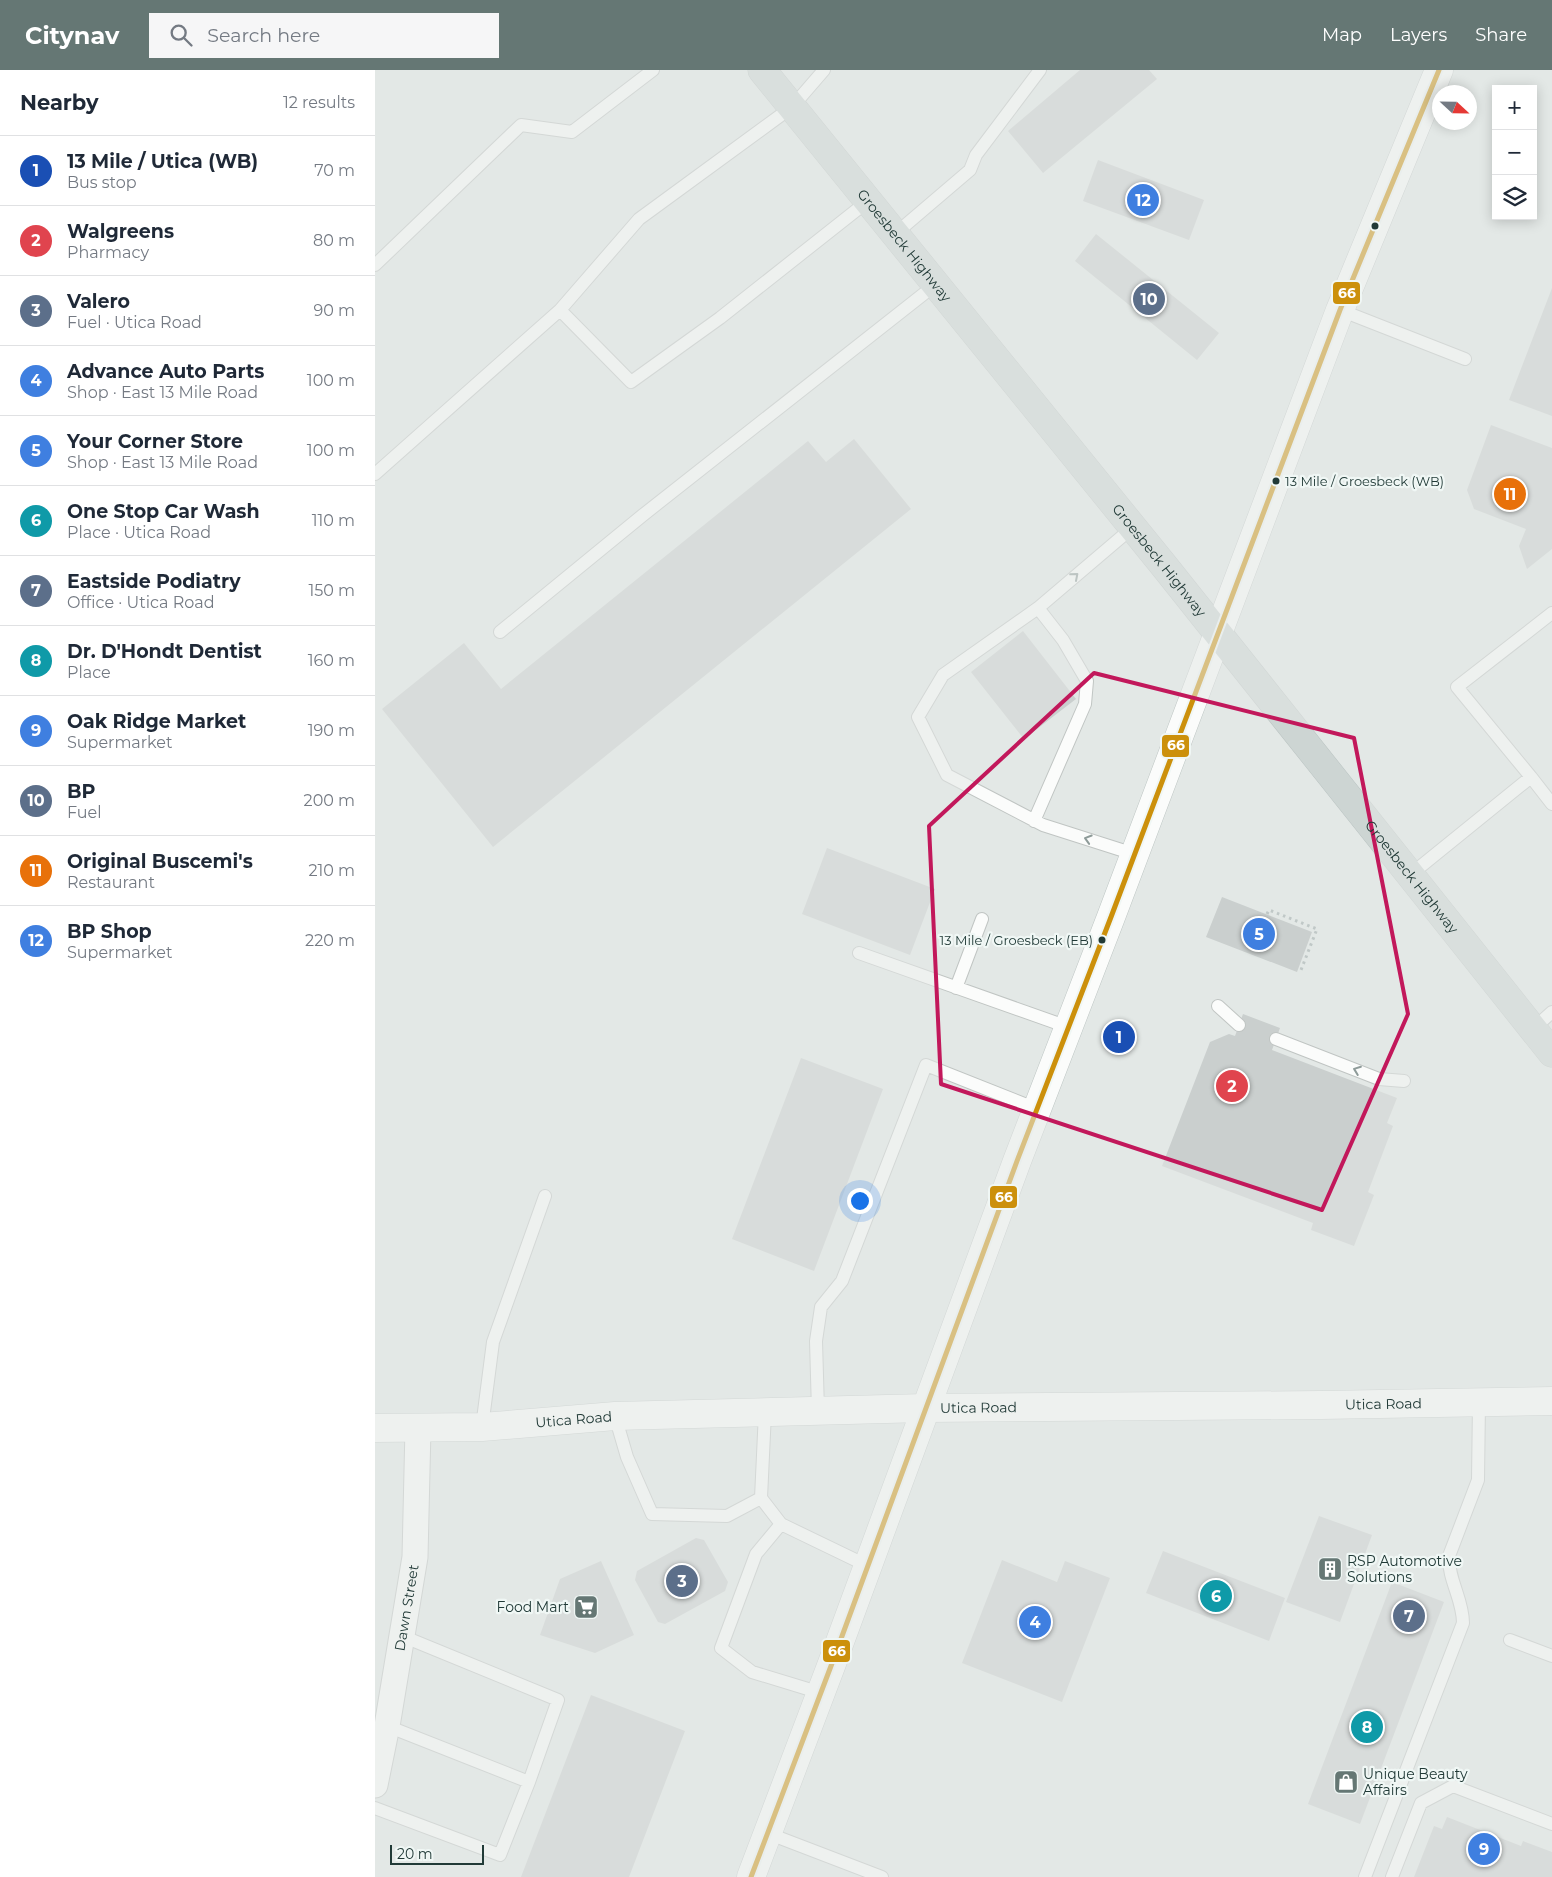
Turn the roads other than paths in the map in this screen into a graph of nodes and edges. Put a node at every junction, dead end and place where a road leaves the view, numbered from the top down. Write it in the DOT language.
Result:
graph roads {
  1 [pos="653,70"];
  2 [pos="762,70"];
  3 [pos="824,70"];
  4 [pos="1040,70"];
  5 [pos="1439,70"];
  6 [pos="792,107"];
  7 [pos="868,201"];
  8 [pos="895,234"];
  9 [pos="375,265"];
  10 [pos="935,285"];
  11 [pos="559,310"];
  12 [pos="1340,310"];
  13 [pos="1465,358"];
  14 [pos="375,474"];
  15 [pos="1132,528"];
  16 [pos="1038,608"];
  17 [pos="1552,613"];
  18 [pos="500,632"];
  19 [pos="1217,635"];
  20 [pos="1531,776"];
  21 [pos="1552,804"];
  22 [pos="1034,821"];
  23 [pos="1134,854"];
  24 [pos="1410,875"];
  25 [pos="982,918"];
  26 [pos="859,953"];
  27 [pos="956,988"];
  28 [pos="1218,1006"];
  29 [pos="1543,1021"];
  30 [pos="1239,1025"];
  31 [pos="1068,1027"];
  32 [pos="1276,1039"];
  33 [pos="1552,1053"];
  34 [pos="1404,1082"];
  35 [pos="1037,1109"];
  36 [pos="545,1196"];
  37 [pos="1552,1401"];
  38 [pos="1479,1402"];
  39 [pos="925,1408"];
  40 [pos="818,1411"];
  41 [pos="765,1412"];
  42 [pos="615,1416"];
  43 [pos="482,1427"];
  44 [pos="375,1428"];
  45 [pos="417,1428"];
  46 [pos="761,1498"];
  47 [pos="781,1524"];
  48 [pos="868,1566"];
  49 [pos="403,1636"];
  50 [pos="1510,1640"];
  51 [pos="1552,1656"];
  52 [pos="821,1693"];
  53 [pos="387,1726"];
  54 [pos="529,1782"];
  55 [pos="375,1785"];
  56 [pos="375,1808"];
  57 [pos="1552,1824"];
  58 [pos="767,1833"];
  59 [pos="751,1877"];
  60 [pos="882,1877"];
  61 [pos="1365,1877"];
  62 [pos="1392,1877"];
  1 -- 9 [label="lane"];
  2 -- 6 [label="main road, Groesbeck Highway"];
  3 -- 6 [label="lane"];
  4 -- 8 [label="lane"];
  5 -- 12 [label="main road"];
  6 -- 7 [label="main road, Groesbeck Highway"];
  6 -- 11 [label="lane"];
  7 -- 8 [label="main road, Groesbeck Highway"];
  7 -- 11 [label="lane"];
  8 -- 10 [label="main road, Groesbeck Highway"];
  10 -- 15 [label="main road, Groesbeck Highway"];
  10 -- 18 [label="lane"];
  11 -- 14 [label="lane"];
  12 -- 13 [label="lane"];
  12 -- 19 [label="main road"];
  16 -- 15 [label="lane, one-way"];
  15 -- 19 [label="main road, Groesbeck Highway"];
  16 -- 22 [label="lane"];
  16 -- 22 [label="lane"];
  17 -- 20 [label="lane"];
  19 -- 23 [label="main road"];
  19 -- 24 [label="main road, Groesbeck Highway"];
  20 -- 21 [label="lane"];
  20 -- 24 [label="lane"];
  23 -- 22 [label="lane, one-way"];
  23 -- 31 [label="main road"];
  24 -- 29 [label="main road, Groesbeck Highway"];
  25 -- 27 [label="lane"];
  26 -- 27 [label="lane"];
  27 -- 31 [label="lane"];
  28 -- 30 [label="lane"];
  29 -- 33 [label="main road, Groesbeck Highway"];
  31 -- 35 [label="main road"];
  34 -- 32 [label="lane, one-way"];
  35 -- 39 [label="main road"];
  35 -- 40 [label="lane"];
  36 -- 43 [label="lane"];
  37 -- 38 [label="main road, Utica Road"];
  38 -- 39 [label="main road, Utica Road"];
  38 -- 61 [label="lane"];
  39 -- 40 [label="main road, Utica Road"];
  39 -- 48 [label="main road"];
  40 -- 41 [label="main road, Utica Road"];
  41 -- 42 [label="main road, Utica Road"];
  41 -- 46 [label="lane"];
  42 -- 43 [label="main road, Utica Road"];
  42 -- 46 [label="lane"];
  43 -- 45 [label="main road, Utica Road"];
  44 -- 45 [label="main road, Utica Road"];
  45 -- 49 [label="street, Dawn Street"];
  46 -- 47 [label="lane"];
  47 -- 48 [label="lane"];
  47 -- 52 [label="lane"];
  48 -- 52 [label="main road"];
  49 -- 53 [label="street, Dawn Street"];
  49 -- 54 [label="lane"];
  50 -- 51 [label="lane"];
  52 -- 58 [label="main road"];
  53 -- 54 [label="lane"];
  53 -- 55 [label="street, Dawn Street"];
  54 -- 56 [label="lane"];
  57 -- 62 [label="lane"];
  58 -- 59 [label="main road"];
  58 -- 60 [label="lane"];
}
